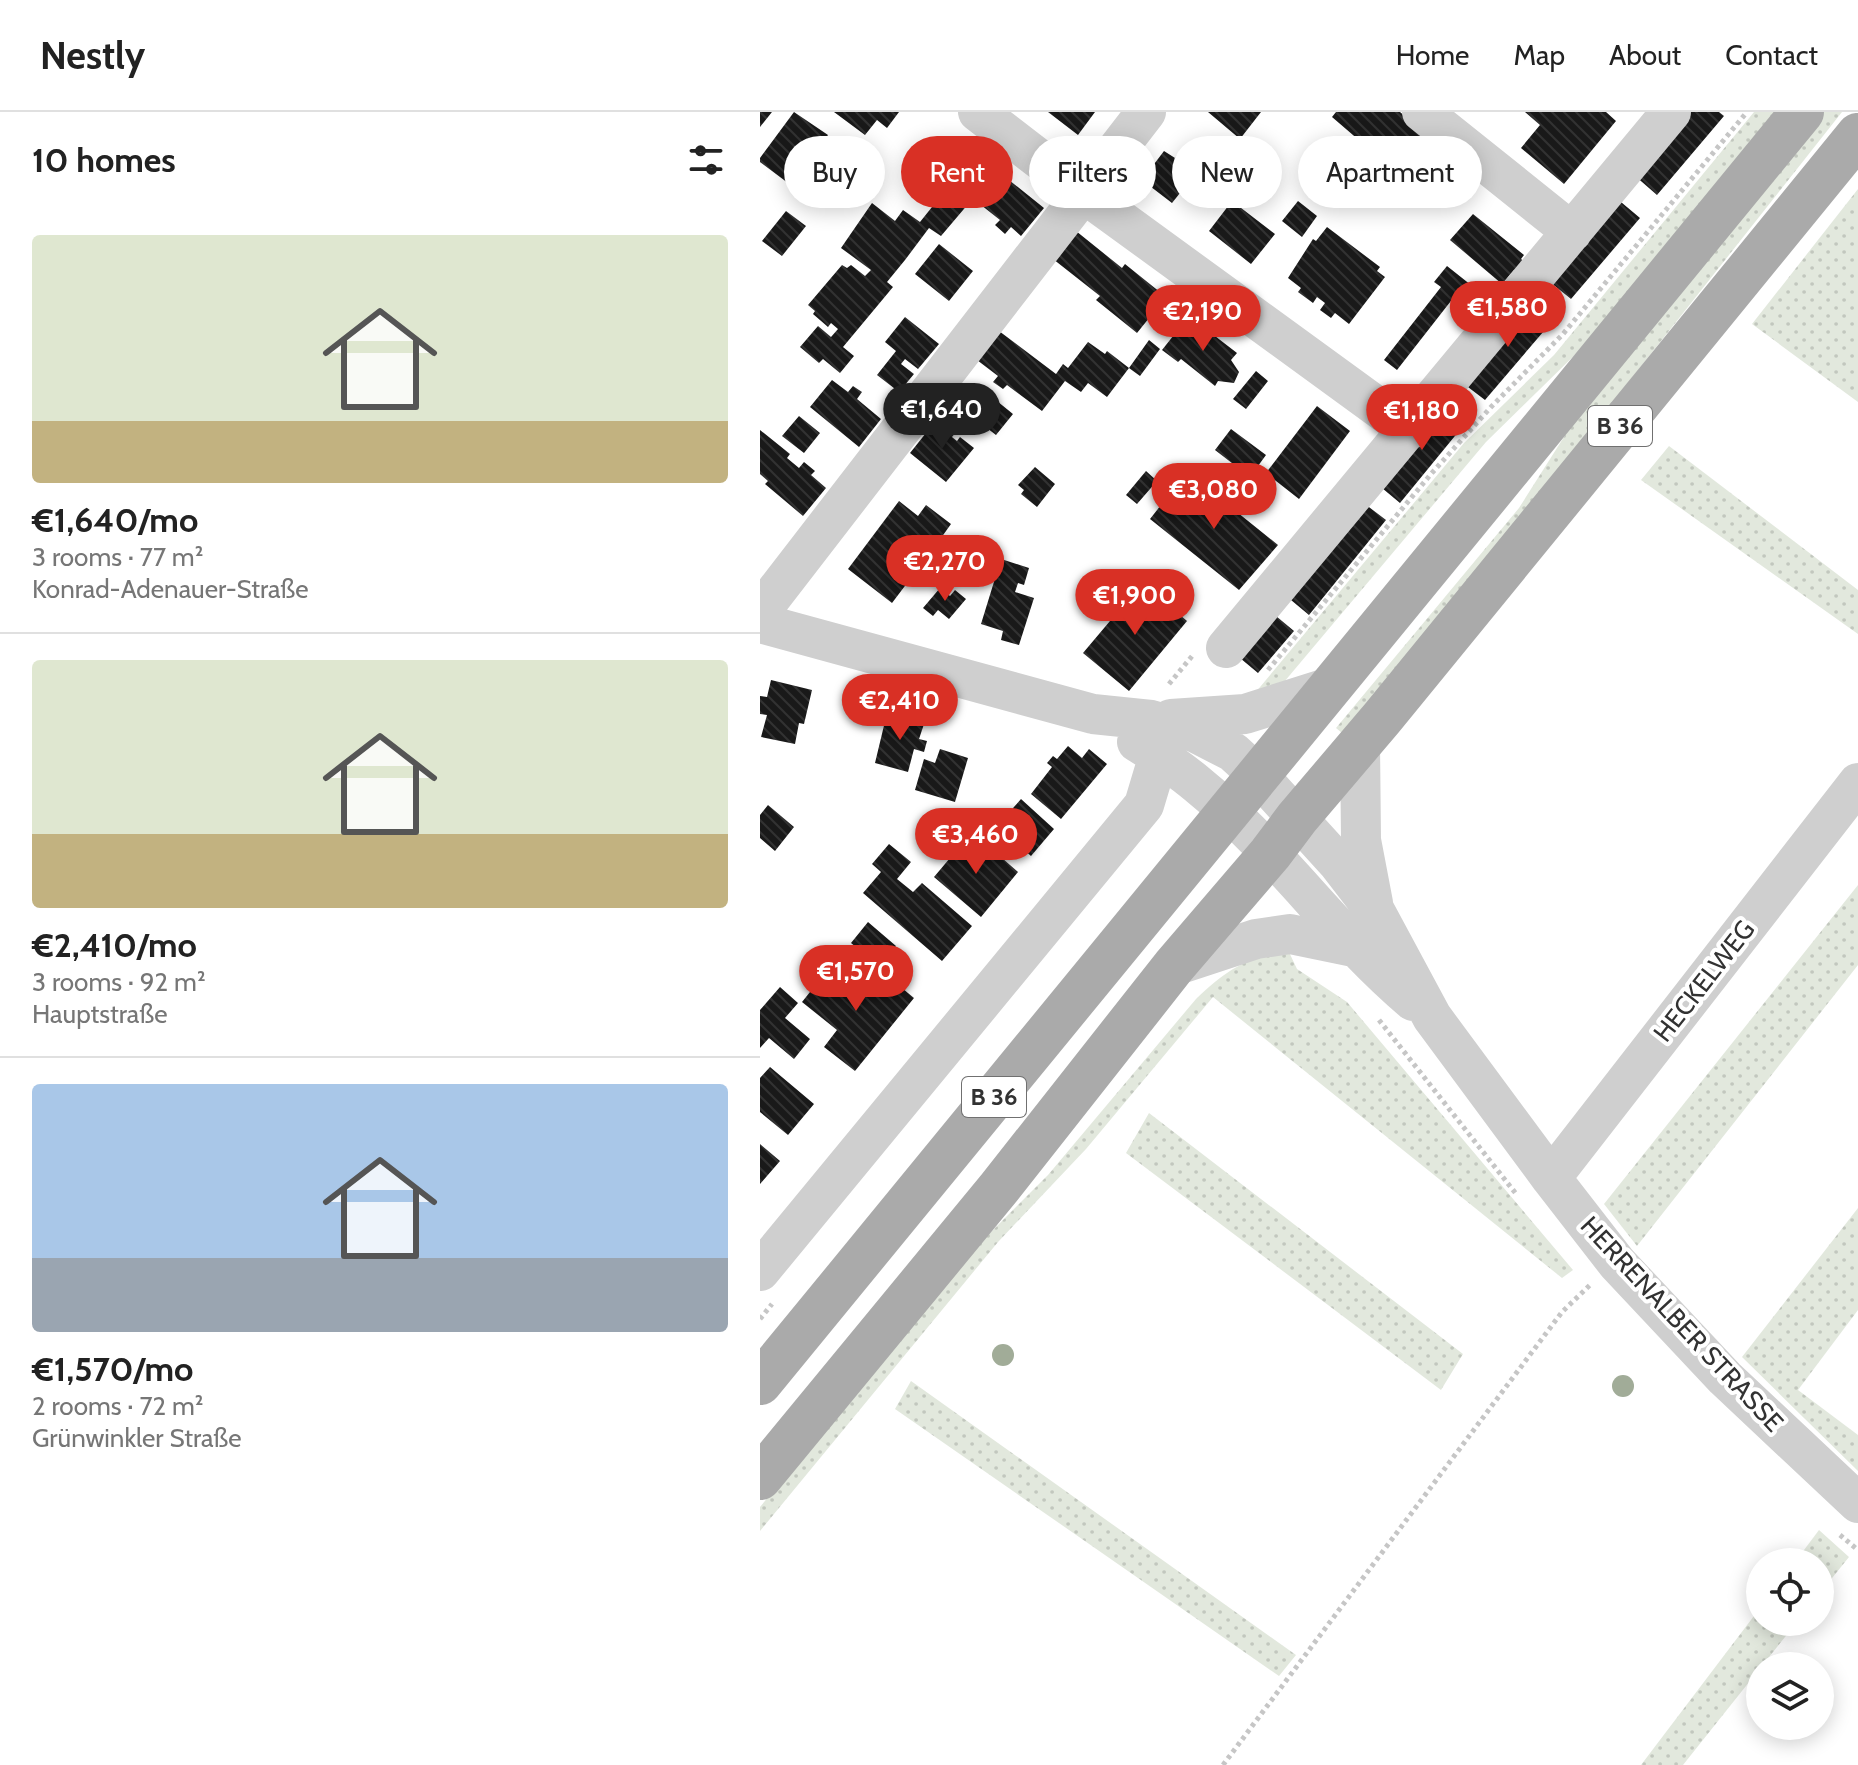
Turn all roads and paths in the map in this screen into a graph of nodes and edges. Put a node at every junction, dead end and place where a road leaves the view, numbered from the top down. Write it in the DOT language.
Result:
graph roads {
  1 [pos="978,112"];
  2 [pos="1146,112"];
  3 [pos="1422,112"];
  4 [pos="1747,112"];
  5 [pos="1802,112"];
  6 [pos="1653,118"];
  7 [pos="1858,135"];
  8 [pos="1127,136"];
  9 [pos="1029,151"];
  10 [pos="1070,208"];
  11 [pos="1104,208"];
  12 [pos="1572,232"];
  13 [pos="1409,430"];
  14 [pos="760,612"];
  15 [pos="760,623"];
  16 [pos="1226,648"];
  17 [pos="1333,686"];
  18 [pos="1245,714"];
  19 [pos="1155,738"];
  20 [pos="1360,744"];
  21 [pos="1258,775"];
  22 [pos="1858,783"];
  23 [pos="1228,812"];
  24 [pos="1297,818"];
  25 [pos="1270,854"];
  26 [pos="1375,911"];
  27 [pos="1353,947"];
  28 [pos="1174,966"];
  29 [pos="1372,1011"];
  30 [pos="1432,1017"];
  31 [pos="1538,1192"];
  32 [pos="760,1271"];
  33 [pos="1606,1272"];
  34 [pos="760,1383"];
  35 [pos="760,1478"];
  36 [pos="1858,1503"];
  37 [pos="1223,1765"];
  1 -- 9 [label="street"];
  2 -- 8 [label="street"];
  3 -- 12 [label="street"];
  4 -- 18 [label="path"];
  5 -- 17 [label="main road, B 36"];
  6 -- 12 [label="street"];
  7 -- 20 [label="main road, B 36"];
  10 -- 14 [label="street"];
  11 -- 13 [label="street"];
  12 -- 13 [label="street"];
  13 -- 16 [label="street"];
  15 -- 19 [label="street"];
  16 -- 19 [label="path"];
  17 -- 18 [label="street"];
  17 -- 21 [label="main road, B 36"];
  18 -- 19 [label="street"];
  19 -- 21 [label="street, HERRENALBER STRASSE"];
  19 -- 23 [label="street, HERRENALBER STRASSE"];
  19 -- 32 [label="street"];
  20 -- 24 [label="main road, B 36"];
  20 -- 26 [label="street"];
  21 -- 23 [label="main road, B 36"];
  21 -- 24 [label="street, HERRENALBER STRASSE"];
  22 -- 31 [label="street, HECKELWEG"];
  23 -- 25 [label="street, HERRENALBER STRASSE"];
  23 -- 34 [label="main road, B 36"];
  24 -- 25 [label="main road, B 36"];
  24 -- 26 [label="street, HERRENALBER STRASSE"];
  25 -- 27 [label="street, HERRENALBER STRASSE"];
  25 -- 28 [label="main road, B 36"];
  26 -- 30 [label="street, HERRENALBER STRASSE"];
  27 -- 28 [label="street"];
  27 -- 30 [label="street, HERRENALBER STRASSE"];
  28 -- 35 [label="main road, B 36"];
  29 -- 31 [label="path"];
  30 -- 31 [label="street, HERRENALBER STRASSE"];
  31 -- 33 [label="street, HERRENALBER STRASSE"];
  33 -- 36 [label="street, HERRENALBER STRASSE"];
  33 -- 37 [label="path"];
}
